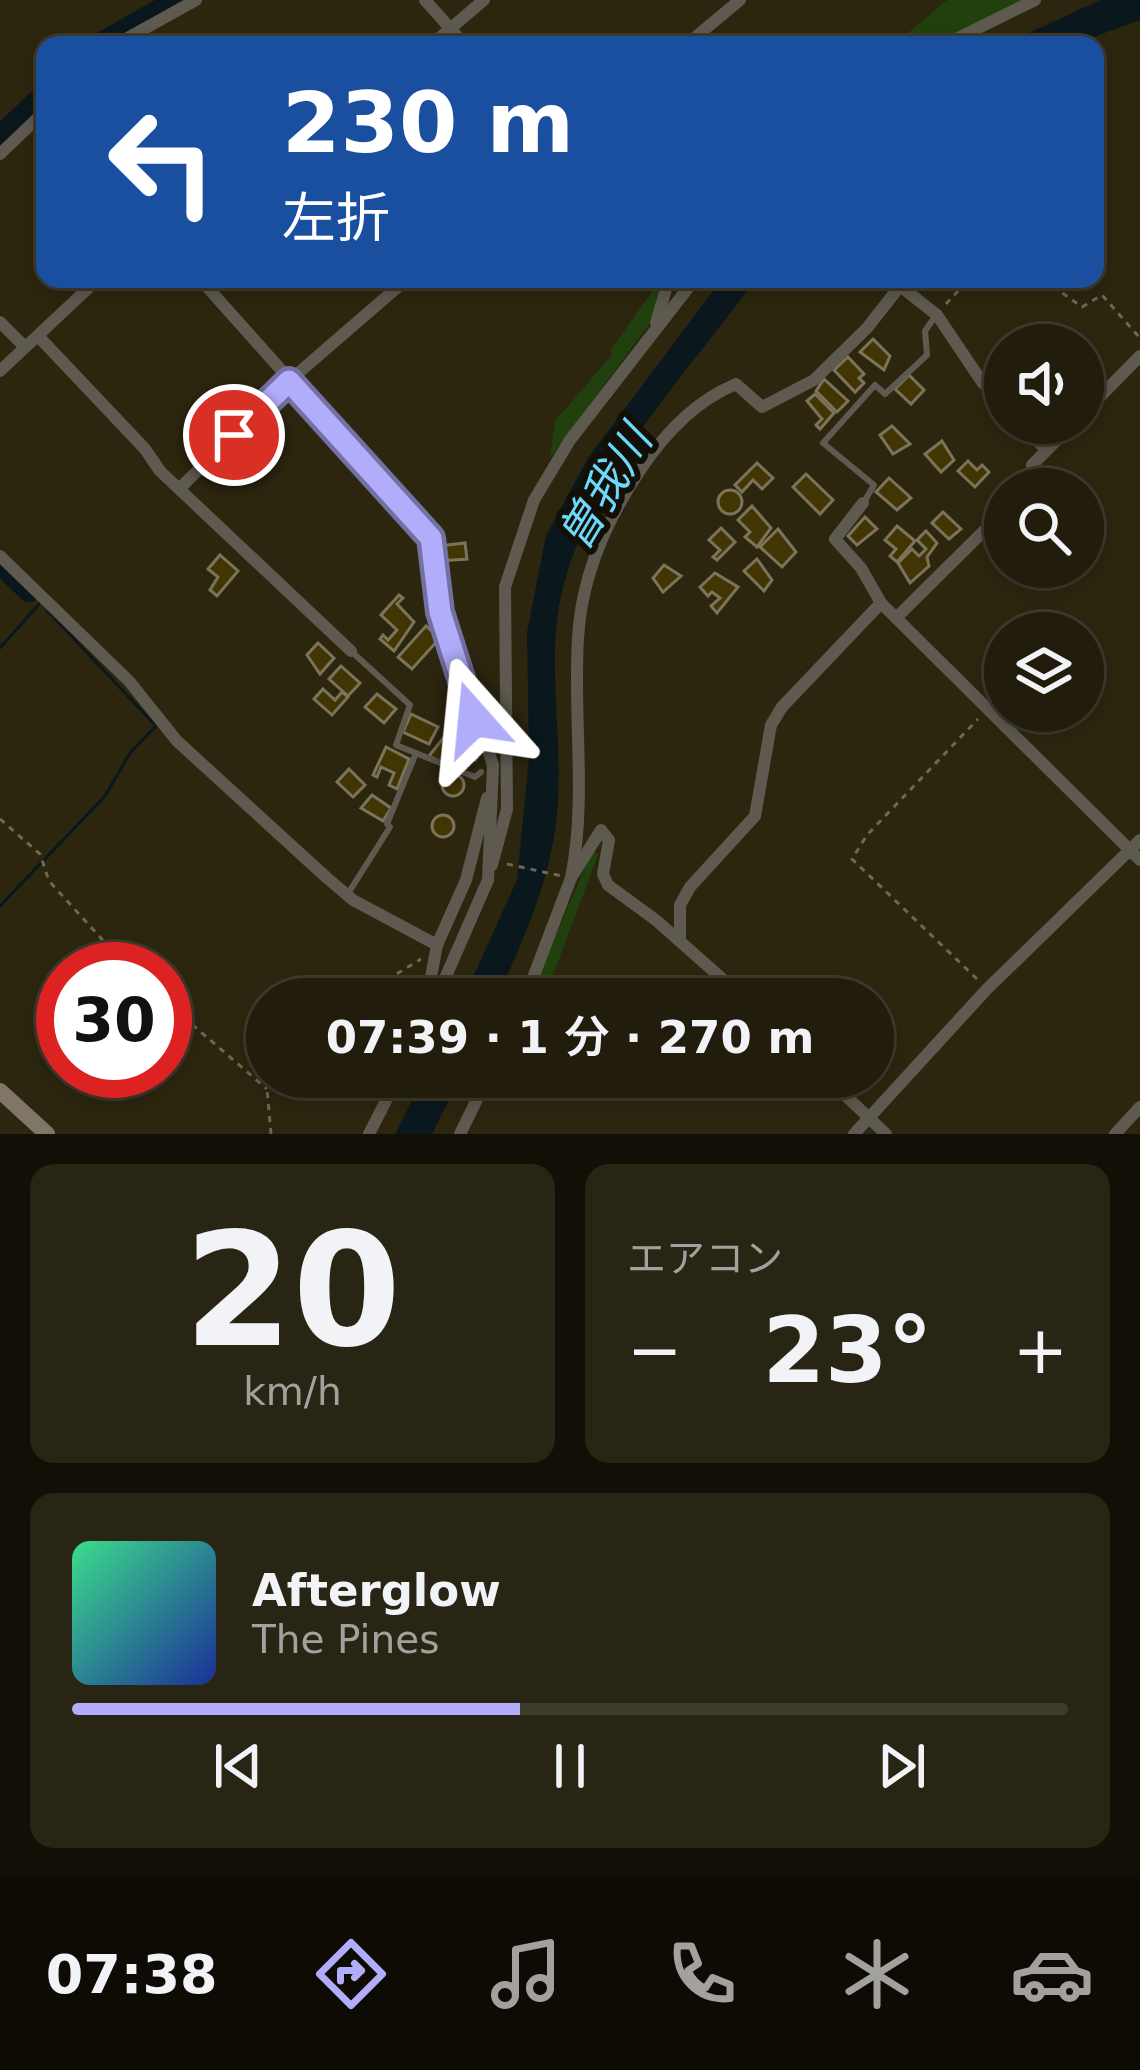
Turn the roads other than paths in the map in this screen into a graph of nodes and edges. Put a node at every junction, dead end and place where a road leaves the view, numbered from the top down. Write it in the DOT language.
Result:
graph roads {
  1 [pos="196,0"];
  2 [pos="424,0"];
  3 [pos="484,0"];
  4 [pos="740,0"];
  5 [pos="1035,0"];
  6 [pos="451,28"];
  7 [pos="131,36"];
  8 [pos="442,36"];
  9 [pos="458,36"];
  10 [pos="697,36"];
  11 [pos="962,36"];
  12 [pos="36,120"];
  13 [pos="0,154"];
  14 [pos="89,288"];
  15 [pos="208,288"];
  16 [pos="397,288"];
  17 [pos="666,288"];
  18 [pos="688,288"];
  19 [pos="898,288"];
  20 [pos="903,288"];
  21 [pos="937,315"];
  22 [pos="0,322"];
  23 [pos="653,330"];
  24 [pos="38,336"];
  25 [pos="25,347"];
  26 [pos="1140,356"];
  27 [pos="0,371"];
  28 [pos="289,381"];
  29 [pos="984,384"];
  30 [pos="1104,393"];
  31 [pos="1040,444"];
  32 [pos="1052,444"];
  33 [pos="1046,450"];
  34 [pos="1032,468"];
  35 [pos="179,489"];
  36 [pos="863,502"];
  37 [pos="984,530"];
  38 [pos="0,556"];
  39 [pos="881,603"];
  40 [pos="896,618"];
  41 [pos="351,651"];
  42 [pos="505,721"];
  43 [pos="416,753"];
  44 [pos="487,768"];
  45 [pos="1134,844"];
  46 [pos="1140,860"];
  47 [pos="494,867"];
  48 [pos="567,877"];
  49 [pos="348,895"];
  50 [pos="680,941"];
  51 [pos="437,945"];
  52 [pos="431,978"];
  53 [pos="446,978"];
  54 [pos="532,978"];
  55 [pos="721,978"];
  56 [pos="0,1091"];
  57 [pos="387,1098"];
  58 [pos="478,1098"];
  59 [pos="848,1098"];
  60 [pos="1140,1107"];
  61 [pos="869,1118"];
  62 [pos="46,1134"];
  63 [pos="369,1134"];
  64 [pos="460,1134"];
  65 [pos="854,1134"];
  66 [pos="886,1134"];
  67 [pos="1114,1134"];
  1 -- 7 [label="street"];
  2 -- 6 [label="street"];
  3 -- 6 [label="street"];
  4 -- 10 [label="street"];
  5 -- 11 [label="street"];
  6 -- 8 [label="street"];
  6 -- 9 [label="street"];
  12 -- 13 [label="street"];
  14 -- 24 [label="street"];
  15 -- 28 [label="street"];
  16 -- 28 [label="street"];
  17 -- 23 [label="street"];
  18 -- 23 [label="street"];
  19 -- 48 [label="street"];
  20 -- 21 [label="street"];
  21 -- 29 [label="street"];
  21 -- 36 [label="lane"];
  22 -- 25 [label="street"];
  23 -- 42 [label="street"];
  24 -- 25 [label="street"];
  24 -- 35 [label="street"];
  25 -- 27 [label="street"];
  26 -- 30 [label="street"];
  28 -- 35 [label="street"];
  28 -- 44 [label="street"];
  31 -- 33 [label="street"];
  32 -- 33 [label="street"];
  33 -- 34 [label="street"];
  35 -- 41 [label="street"];
  36 -- 39 [label="street"];
  37 -- 40 [label="street"];
  38 -- 49 [label="street"];
  39 -- 40 [label="street"];
  39 -- 50 [label="street"];
  40 -- 45 [label="street"];
  41 -- 43 [label="lane"];
  42 -- 44 [label="street"];
  42 -- 47 [label="street"];
  43 -- 44 [label="lane"];
  43 -- 49 [label="lane"];
  44 -- 47 [label="street"];
  44 -- 51 [label="street"];
  45 -- 46 [label="street"];
  45 -- 61 [label="street"];
  47 -- 53 [label="street"];
  48 -- 50 [label="street"];
  48 -- 54 [label="street"];
  49 -- 51 [label="street"];
  50 -- 55 [label="street"];
  51 -- 52 [label="street"];
  56 -- 62 [label="street"];
  57 -- 63 [label="street"];
  58 -- 64 [label="street"];
  59 -- 61 [label="street"];
  60 -- 67 [label="street"];
  61 -- 65 [label="street"];
  61 -- 66 [label="street"];
}
